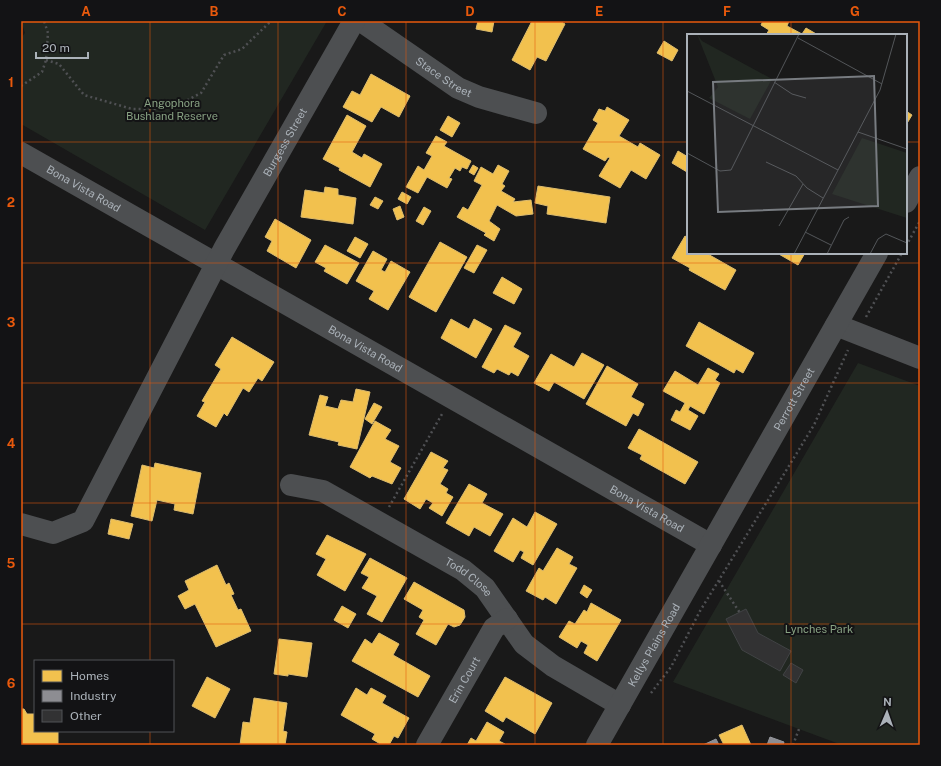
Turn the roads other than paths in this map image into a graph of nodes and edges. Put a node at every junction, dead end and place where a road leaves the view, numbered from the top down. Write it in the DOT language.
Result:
graph roads {
  1 [pos="354,21"];
  2 [pos="361,21"];
  3 [pos="536,113"];
  4 [pos="21,153"];
  5 [pos="920,177"];
  6 [pos="907,200"];
  7 [pos="876,254"];
  8 [pos="216,264"];
  9 [pos="836,326"];
  10 [pos="920,358"];
  11 [pos="291,485"];
  12 [pos="21,524"];
  13 [pos="711,545"];
  14 [pos="507,619"];
  15 [pos="620,705"];
  16 [pos="427,745"];
  17 [pos="597,745"];
  1 -- 8 [label="street, Burgess Street"];
  2 -- 3 [label="street, Stace Street"];
  4 -- 8 [label="street, Bona Vista Road"];
  5 -- 6 [label="street"];
  7 -- 9 [label="street, Perrott Street"];
  8 -- 12 [label="street, Burgess Street"];
  8 -- 13 [label="street, Bona Vista Road"];
  9 -- 10 [label="street"];
  9 -- 13 [label="street, Perrott Street"];
  11 -- 14 [label="street, Todd Close"];
  13 -- 15 [label="street, Kellys Plains Road"];
  14 -- 15 [label="street, Todd Close"];
  14 -- 16 [label="street, Erin Court"];
  15 -- 17 [label="street, Kellys Plains Road"];
}
